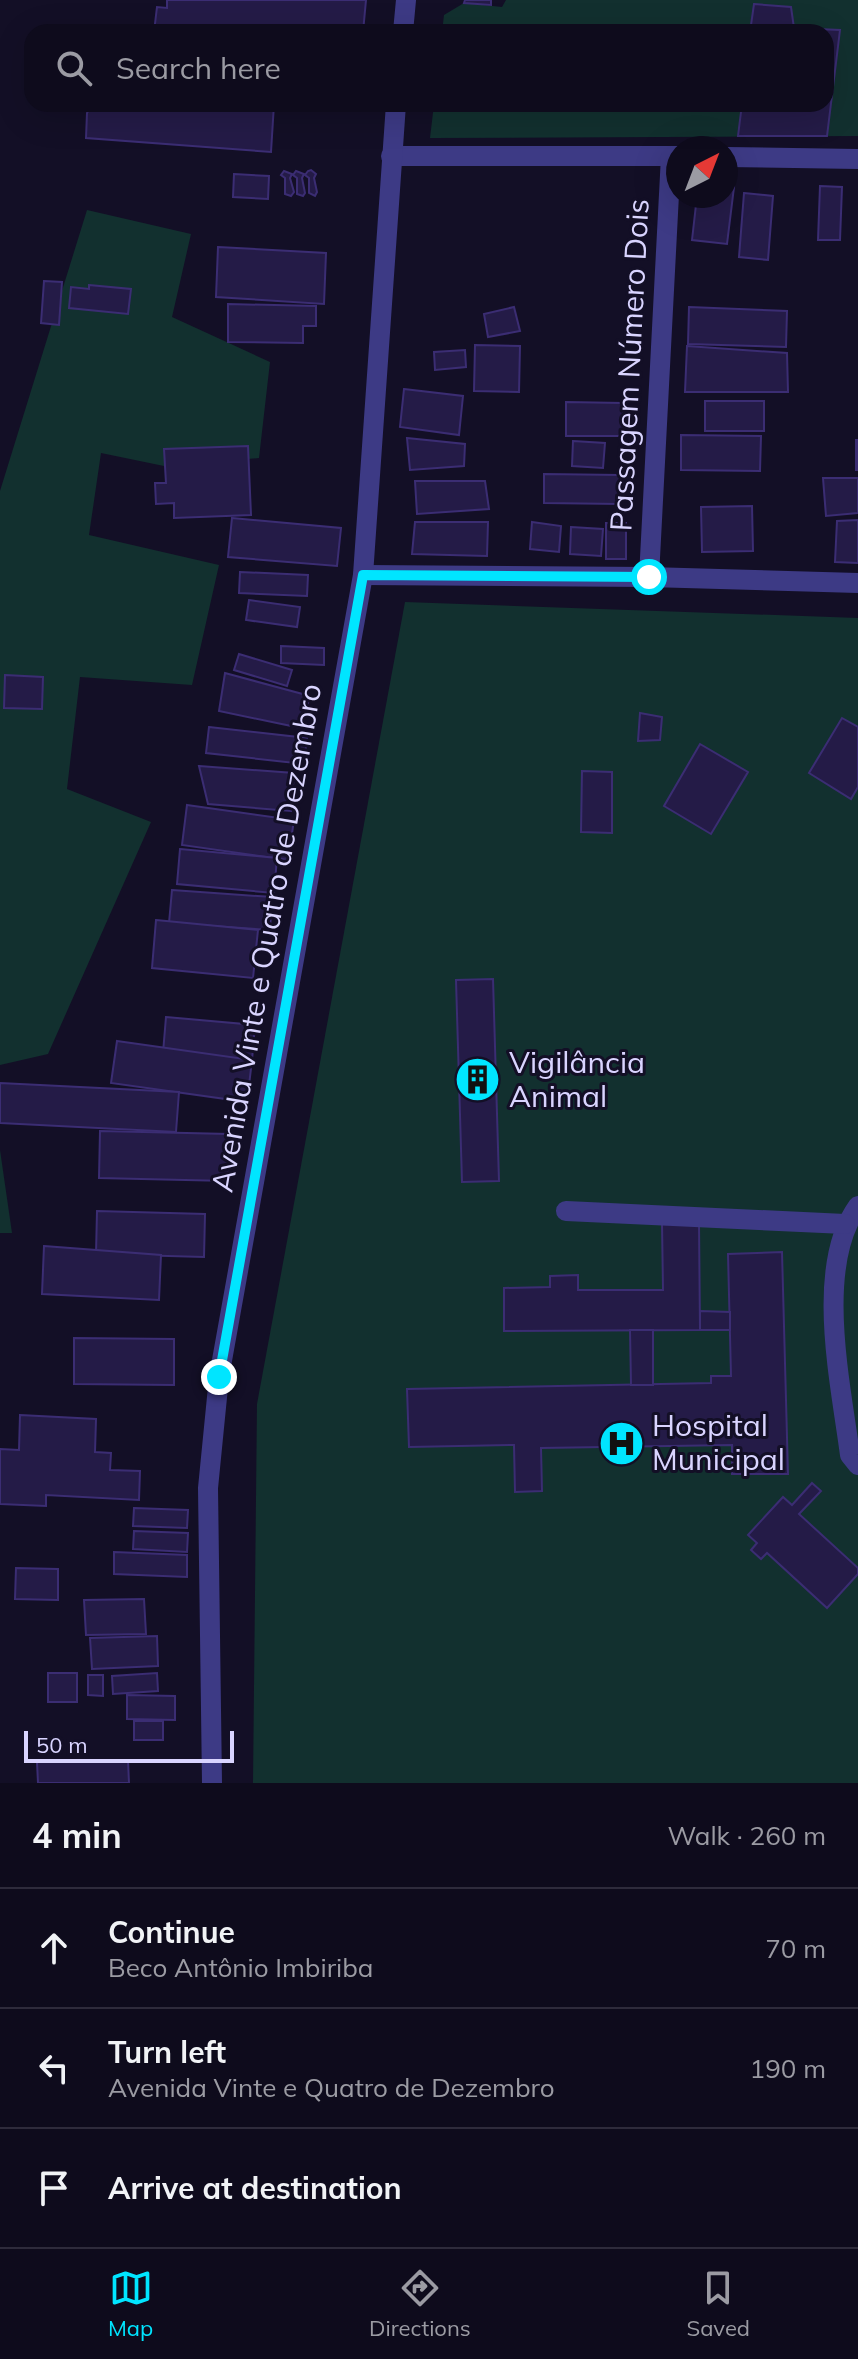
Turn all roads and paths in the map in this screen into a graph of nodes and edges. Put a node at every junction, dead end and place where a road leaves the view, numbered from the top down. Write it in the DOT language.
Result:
graph roads {
  1 [pos="406,0"];
  2 [pos="404,24"];
  3 [pos="395,112"];
  4 [pos="391,156"];
  5 [pos="666,156"];
  6 [pos="738,157"];
  7 [pos="858,159"];
  8 [pos="671,208"];
  9 [pos="363,575"];
  10 [pos="649,577"];
  11 [pos="858,583"];
  12 [pos="858,1206"];
  13 [pos="566,1211"];
  14 [pos="845,1224"];
  15 [pos="858,1465"];
  16 [pos="212,1783"];
  1 -- 2 [label="street"];
  3 -- 4 [label="street, Avenida Vinte e Quatro de Dezembro"];
  4 -- 5 [label="street"];
  4 -- 9 [label="street, Avenida Vinte e Quatro de Dezembro"];
  6 -- 7 [label="street"];
  8 -- 10 [label="street, Passagem Número Dois"];
  9 -- 10 [label="street"];
  9 -- 16 [label="street, Avenida Vinte e Quatro de Dezembro"];
  10 -- 11 [label="street"];
  12 -- 14 [label="street"];
  13 -- 14 [label="street"];
  14 -- 15 [label="street"];
}
